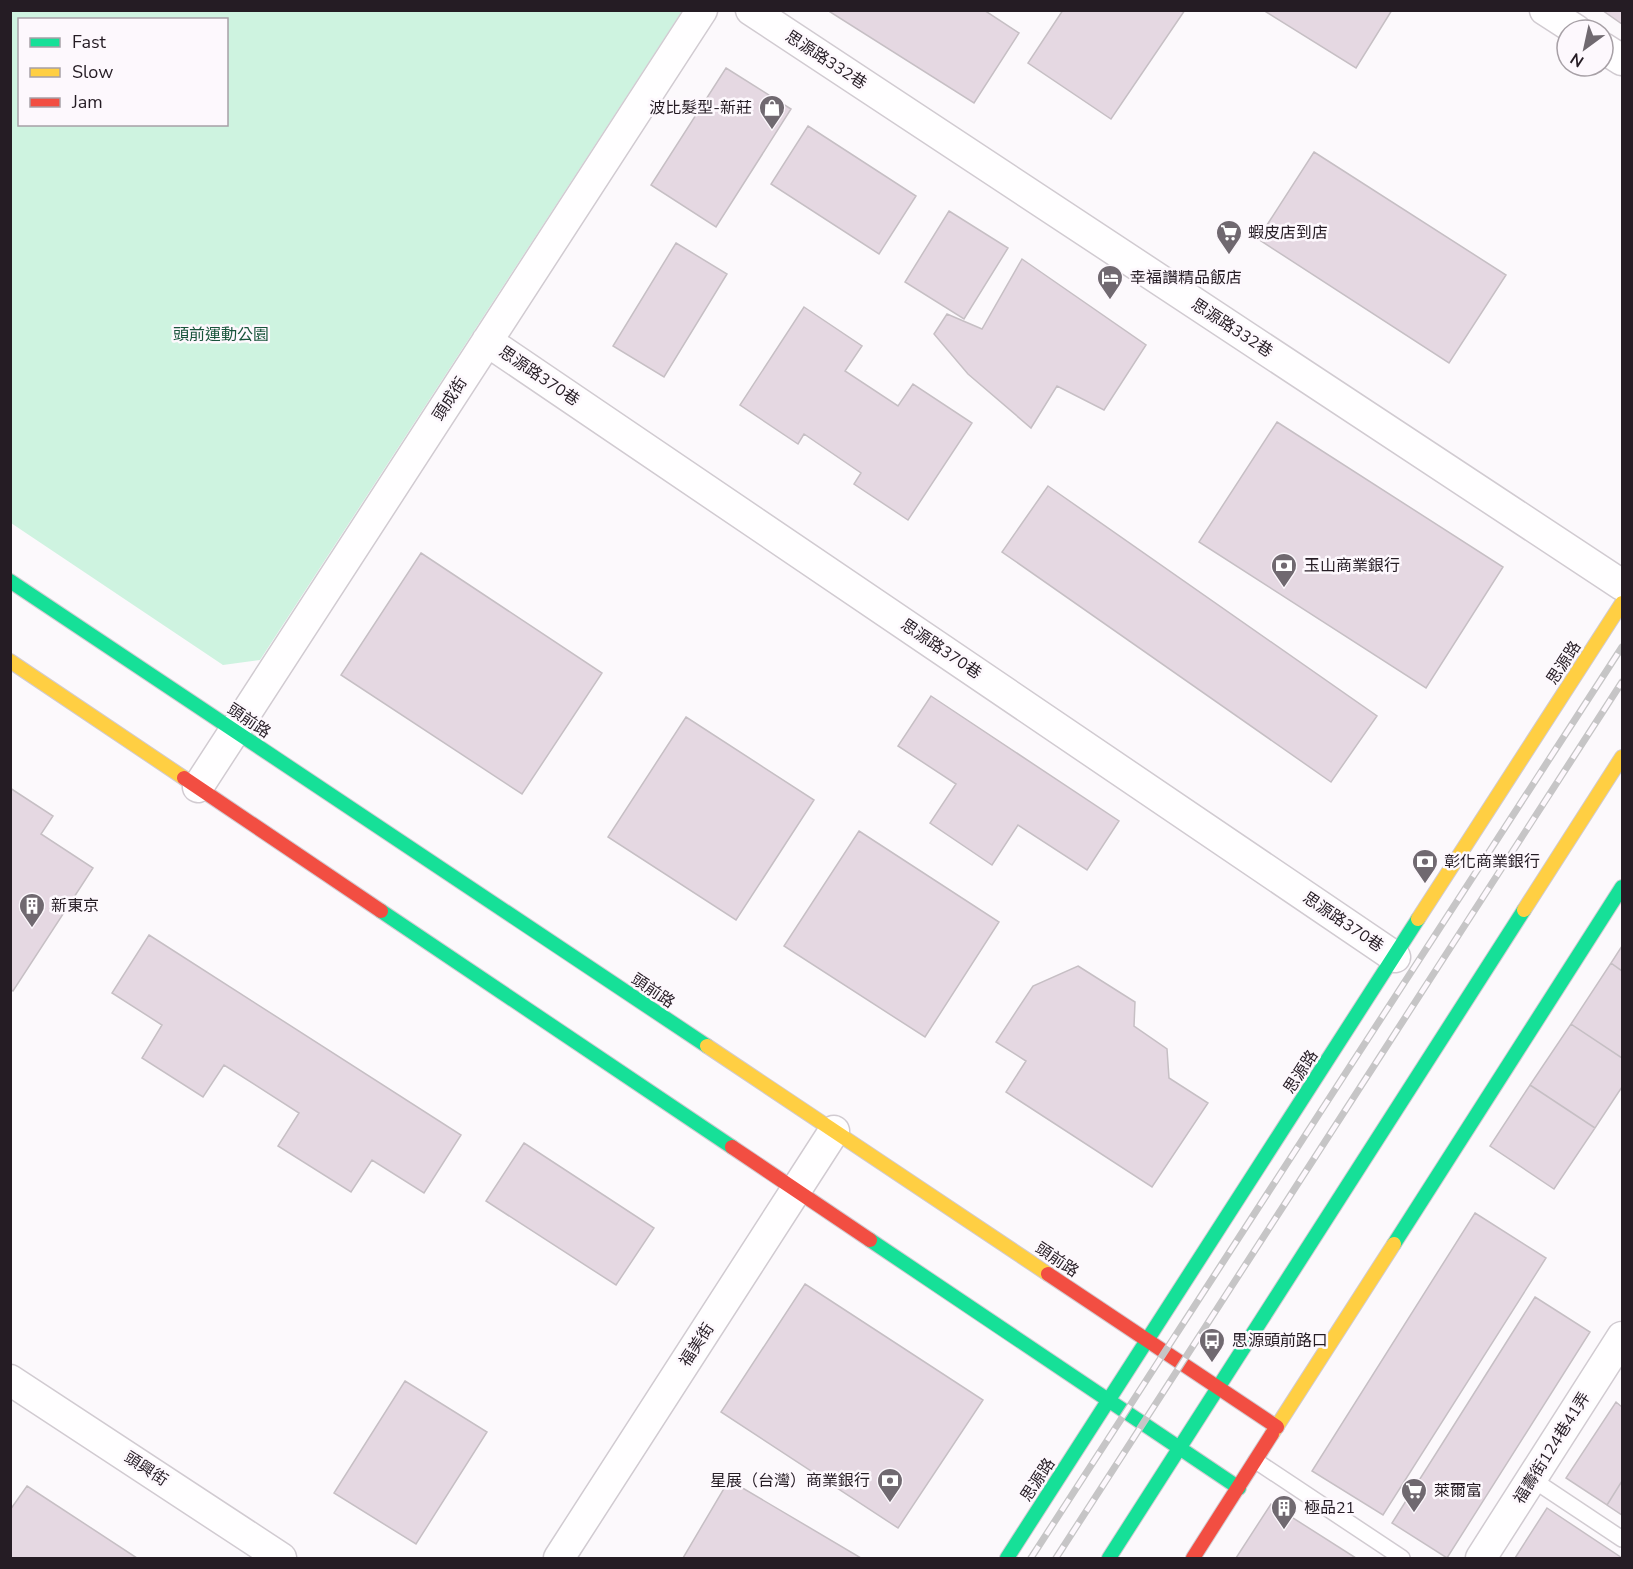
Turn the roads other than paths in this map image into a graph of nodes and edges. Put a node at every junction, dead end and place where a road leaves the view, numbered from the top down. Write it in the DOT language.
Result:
graph roads {
  1 [pos="702,10"];
  2 [pos="751,10"];
  3 [pos="487,341"];
  4 [pos="10,581"];
  5 [pos="1623,585"];
  6 [pos="1623,603"];
  7 [pos="10,661"];
  8 [pos="234,730"];
  9 [pos="1623,757"];
  10 [pos="198,787"];
  11 [pos="1623,887"];
  12 [pos="1395,957"];
  13 [pos="834,1131"];
  14 [pos="796,1190"];
  15 [pos="1623,1337"];
  16 [pos="1148,1341"];
  17 [pos="10,1380"];
  18 [pos="1218,1388"];
  19 [pos="1110,1400"];
  20 [pos="1278,1427"];
  21 [pos="1180,1448"];
  22 [pos="1256,1461"];
  23 [pos="1532,1479"];
  24 [pos="1239,1488"];
  25 [pos="1623,1539"];
  26 [pos="281,1558"];
  27 [pos="560,1558"];
  28 [pos="1007,1558"];
  29 [pos="1109,1558"];
  30 [pos="1193,1558"];
  31 [pos="1402,1558"];
  32 [pos="1481,1558"];
  1 -- 3 [label="street, 頭成街"];
  2 -- 5 [label="street, 思源路332巷"];
  3 -- 8 [label="street, 頭成街"];
  3 -- 12 [label="street, 思源路370巷"];
  4 -- 8 [label="street, 頭前路"];
  6 -- 12 [label="street, 思源路"];
  7 -- 10 [label="street"];
  8 -- 10 [label="street, 頭成街"];
  8 -- 13 [label="street, 頭前路"];
  9 -- 18 [label="street"];
  10 -- 14 [label="street"];
  11 -- 20 [label="street"];
  12 -- 16 [label="street, 思源路"];
  13 -- 14 [label="street, 福美街"];
  13 -- 16 [label="street, 頭前路"];
  14 -- 19 [label="street"];
  14 -- 27 [label="street, 福美街"];
  15 -- 23 [label="street, 福壽街124巷41弄"];
  16 -- 18 [label="street, 頭前路"];
  16 -- 19 [label="street, 思源路"];
  17 -- 26 [label="street, 頭興街"];
  18 -- 20 [label="street, 頭前路"];
  18 -- 21 [label="street"];
  19 -- 21 [label="street"];
  19 -- 28 [label="street, 思源路"];
  20 -- 22 [label="street"];
  21 -- 24 [label="street"];
  21 -- 29 [label="street"];
  22 -- 24 [label="street"];
  22 -- 31 [label="lane"];
  23 -- 25 [label="lane"];
  23 -- 32 [label="street, 福壽街124巷41弄"];
  24 -- 30 [label="street"];
}
